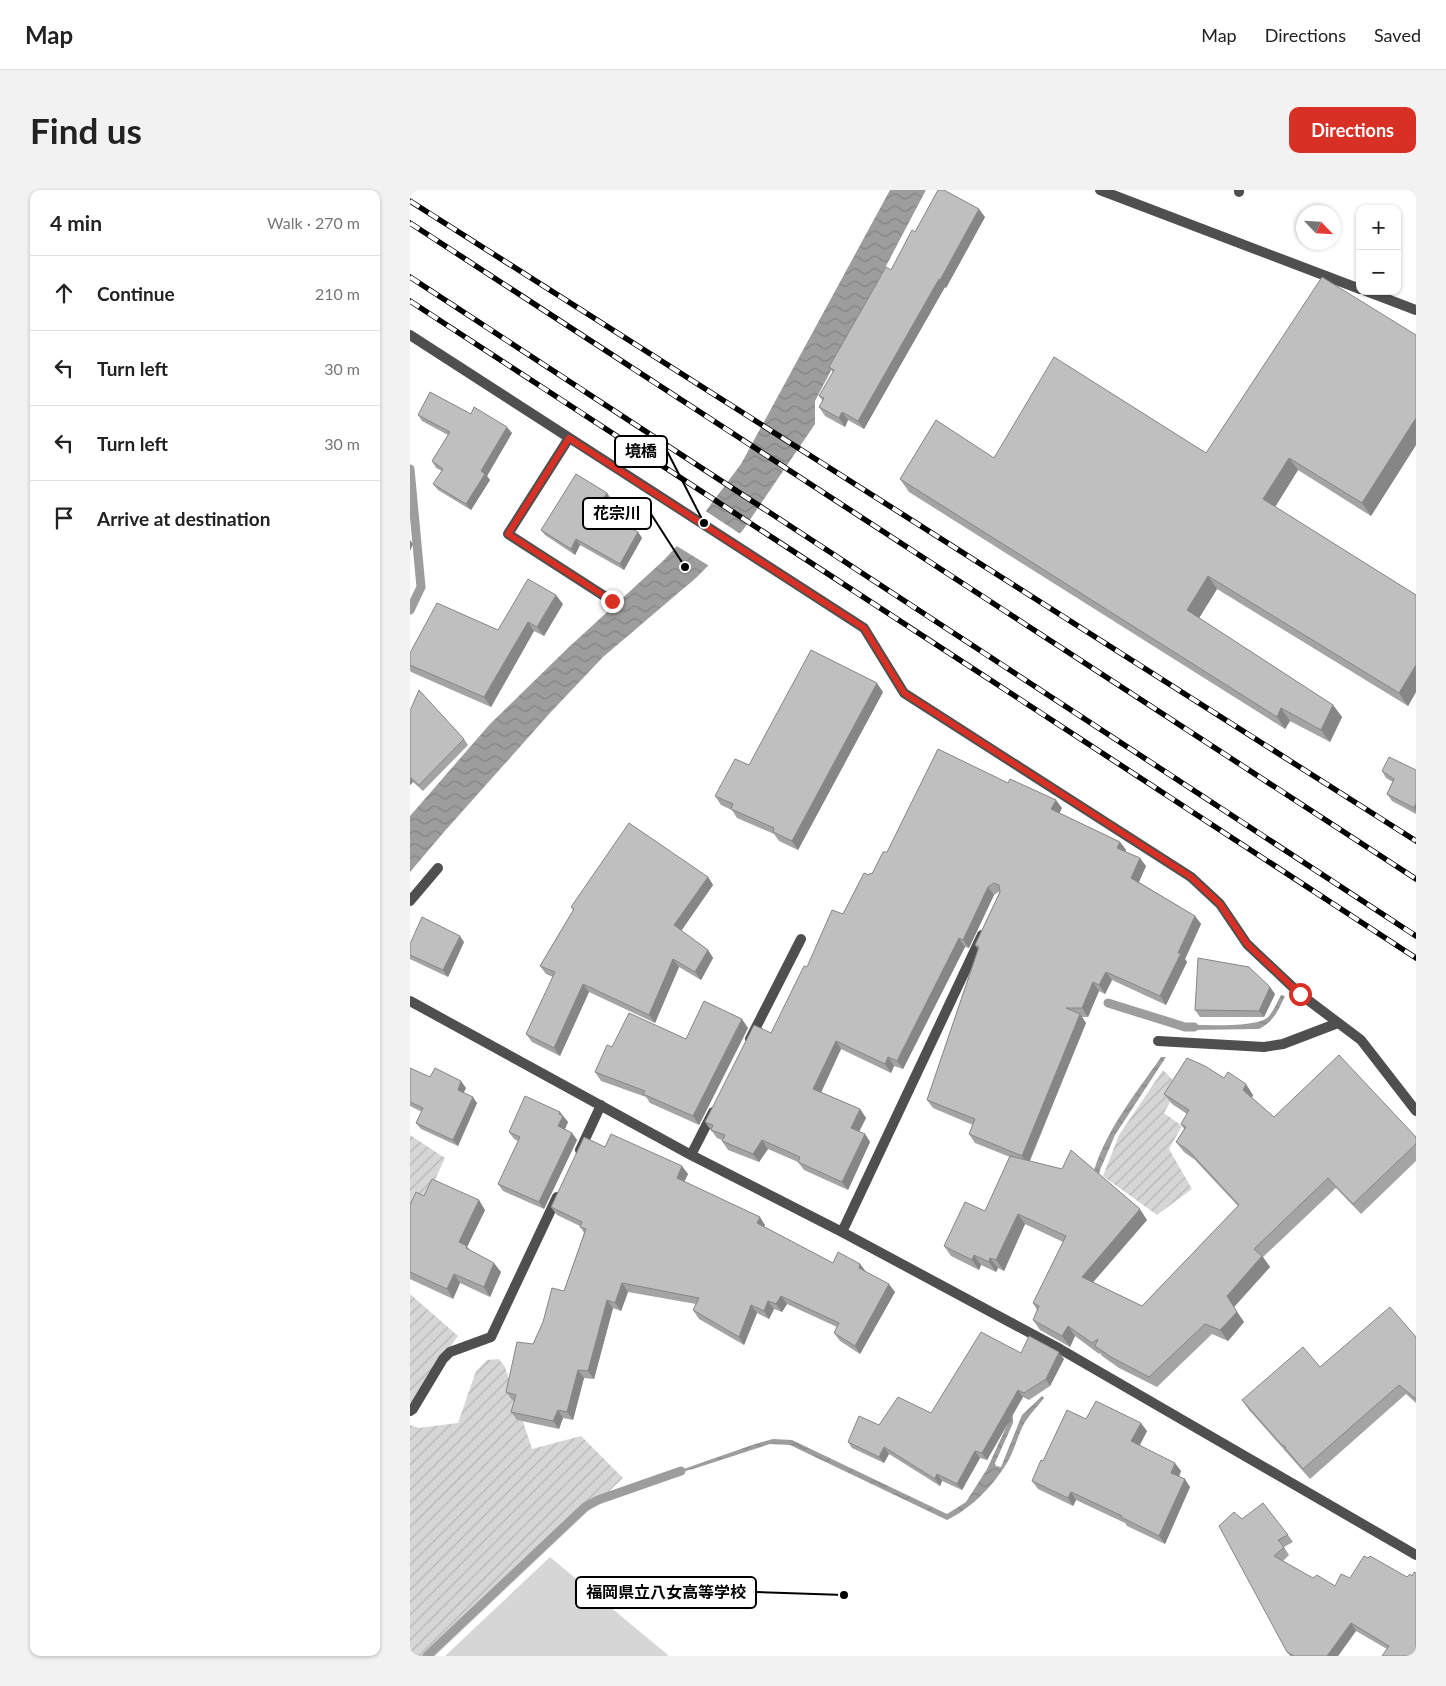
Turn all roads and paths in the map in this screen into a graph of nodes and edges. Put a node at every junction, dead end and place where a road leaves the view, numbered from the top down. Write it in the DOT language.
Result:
graph roads {
  1 [pos="1100,190"];
  2 [pos="1356,287"];
  3 [pos="1377,295"];
  4 [pos="1416,310"];
  5 [pos="410,335"];
  6 [pos="569,438"];
  7 [pos="612,601"];
  8 [pos="438,868"];
  9 [pos="410,901"];
  10 [pos="987,925"];
  11 [pos="801,939"];
  12 [pos="410,1001"];
  13 [pos="1338,1023"];
  14 [pos="1158,1041"];
  15 [pos="744,1051"];
  16 [pos="718,1103"];
  17 [pos="600,1105"];
  18 [pos="1416,1110"];
  19 [pos="691,1155"];
  20 [pos="575,1158"];
  21 [pos="563,1185"];
  22 [pos="842,1232"];
  23 [pos="410,1411"];
  24 [pos="1416,1555"];
  1 -- 2 [label="street"];
  3 -- 4 [label="street"];
  5 -- 6 [label="street"];
  6 -- 7 [label="street"];
  6 -- 13 [label="street"];
  8 -- 9 [label="street"];
  10 -- 22 [label="street"];
  11 -- 15 [label="street"];
  12 -- 17 [label="street"];
  13 -- 14 [label="street"];
  13 -- 18 [label="street"];
  16 -- 19 [label="street"];
  17 -- 19 [label="street"];
  17 -- 20 [label="street"];
  19 -- 22 [label="street"];
  21 -- 23 [label="street"];
  22 -- 24 [label="street"];
}
